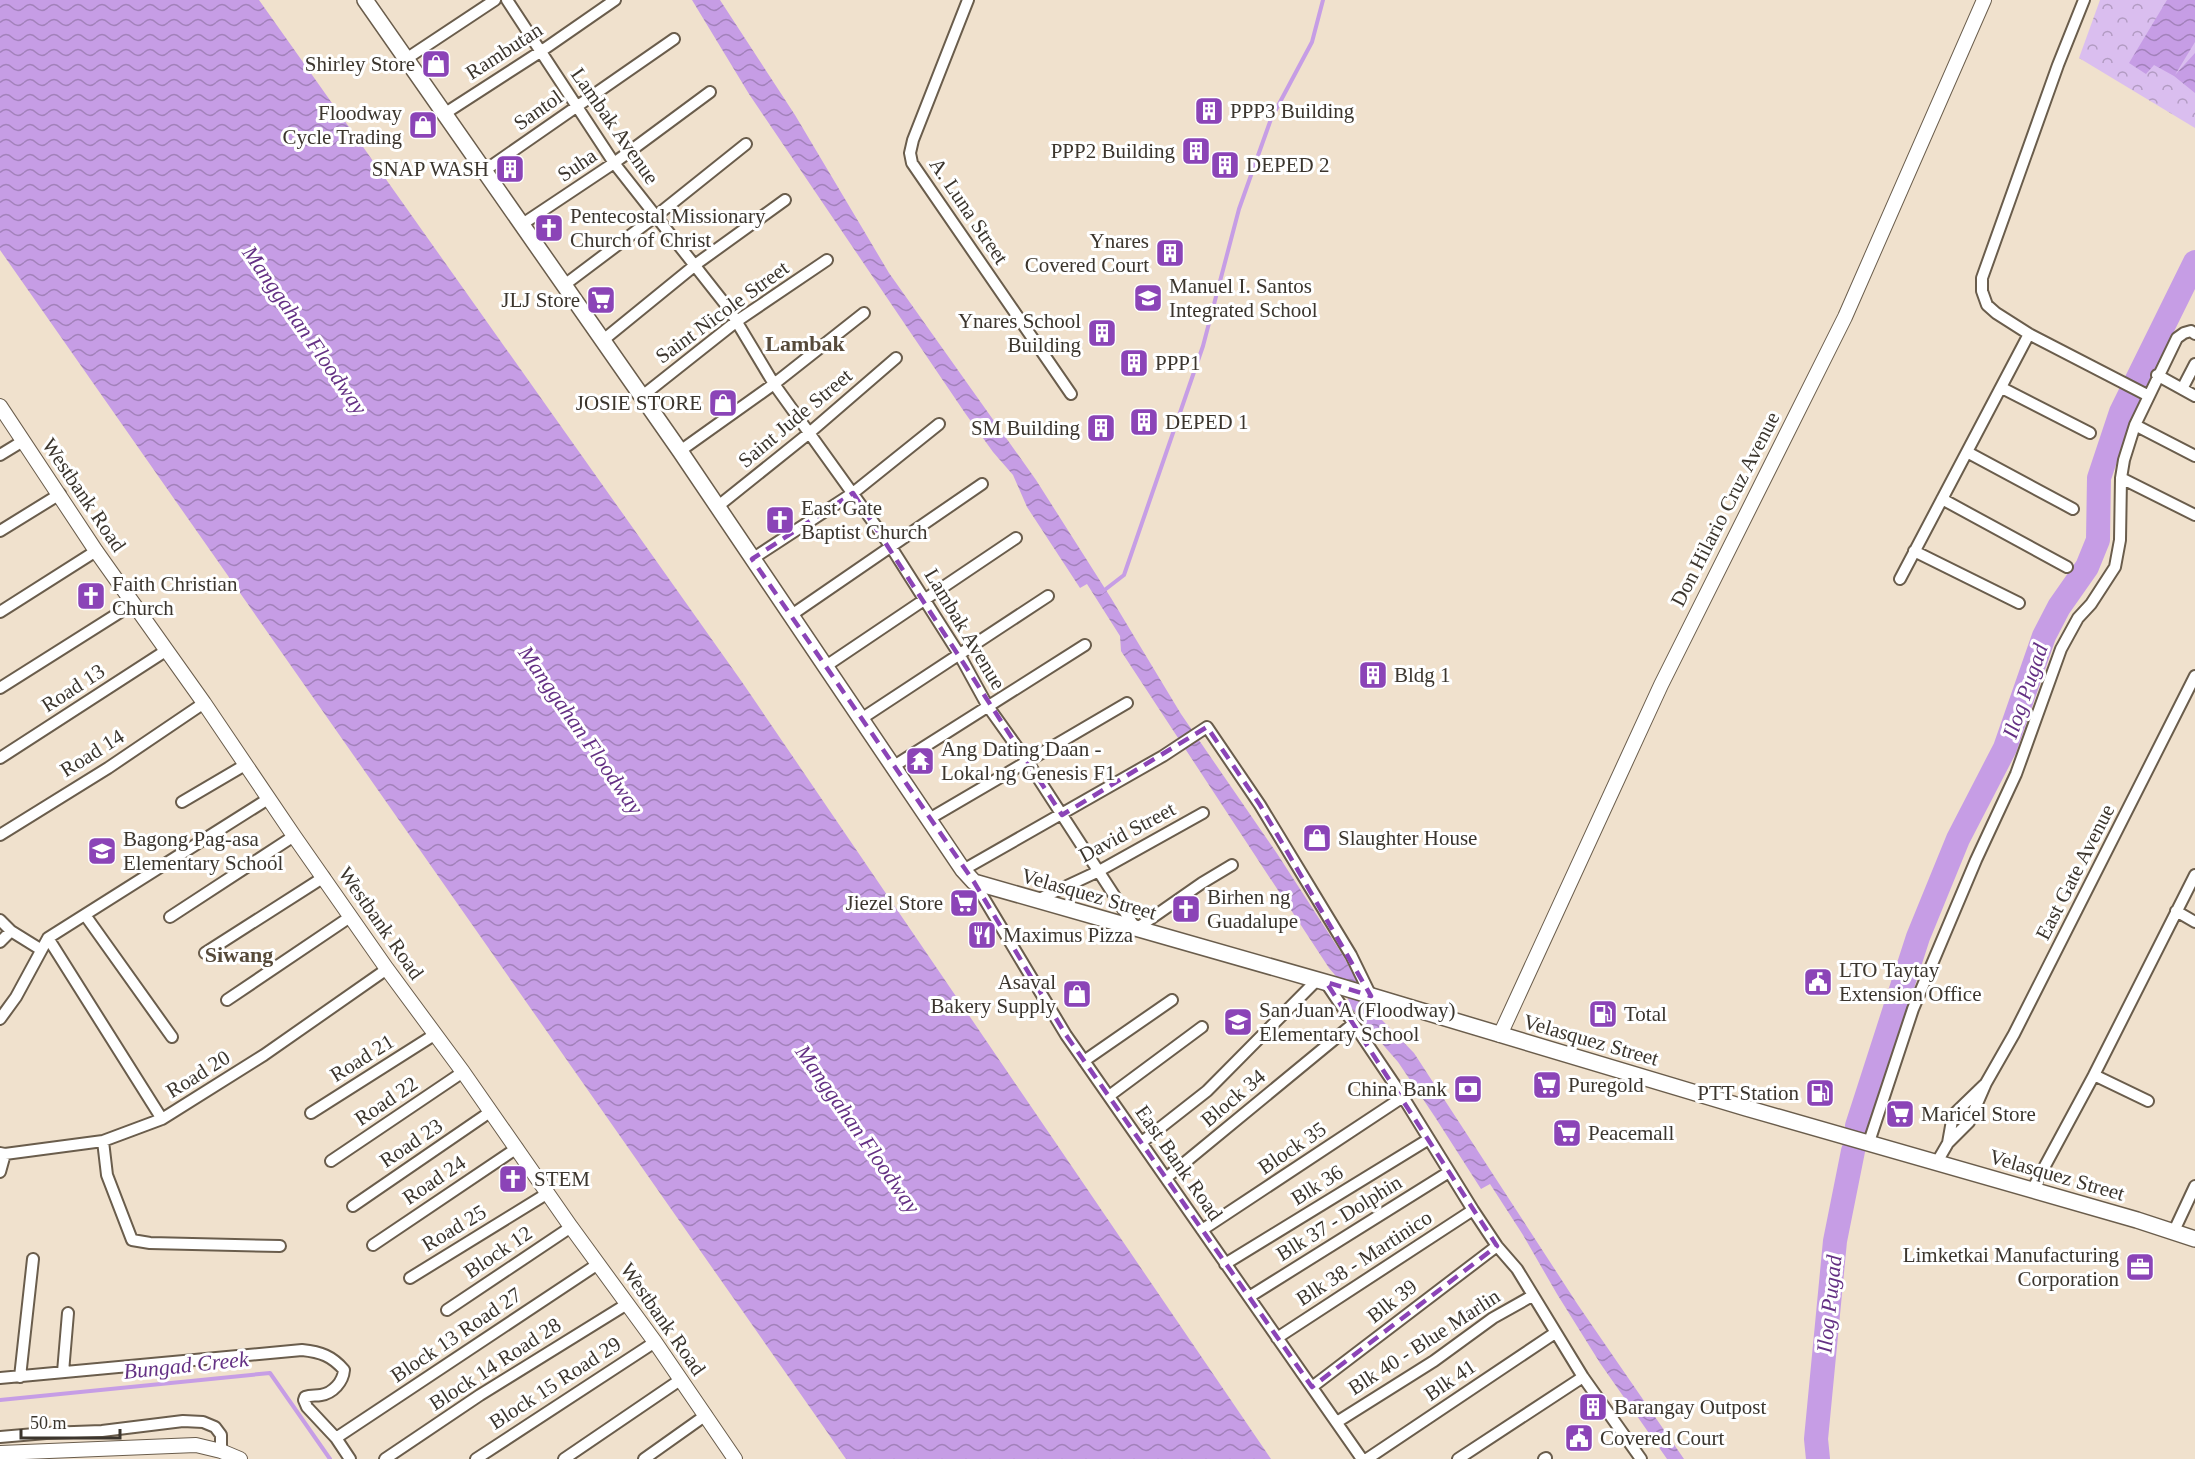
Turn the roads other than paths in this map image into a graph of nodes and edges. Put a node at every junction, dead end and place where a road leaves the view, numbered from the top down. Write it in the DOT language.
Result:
graph roads {
  1 [pos="495,0"];
  2 [pos="507,0"];
  3 [pos="615,0"];
  4 [pos="968,0"];
  5 [pos="1984,0"];
  6 [pos="2084,0"];
  7 [pos="368,1"];
  8 [pos="674,39"];
  9 [pos="540,52"];
  10 [pos="406,59"];
  11 [pos="711,92"];
  12 [pos="576,106"];
  13 [pos="444,114"];
  14 [pos="746,144"];
  15 [pos="614,163"];
  16 [pos="484,171"];
  17 [pos="785,200"];
  18 [pos="656,216"];
  19 [pos="521,225"];
  20 [pos="827,260"];
  21 [pos="694,266"];
  22 [pos="563,286"];
  23 [pos="864,313"];
  24 [pos="737,321"];
  25 [pos="2029,334"];
  26 [pos="2195,334"];
  27 [pos="602,341"];
  28 [pos="896,358"];
  29 [pos="2195,364"];
  30 [pos="2157,375"];
  31 [pos="774,384"];
  32 [pos="2002,388"];
  33 [pos="2182,389"];
  34 [pos="1071,394"];
  35 [pos="2149,396"];
  36 [pos="2195,396"];
  37 [pos="641,397"];
  38 [pos="0,406"];
  39 [pos="939,424"];
  40 [pos="2135,425"];
  41 [pos="2090,433"];
  42 [pos="808,434"];
  43 [pos="23,441"];
  44 [pos="680,451"];
  45 [pos="1967,452"];
  46 [pos="0,454"];
  47 [pos="2195,456"];
  48 [pos="2121,478"];
  49 [pos="982,484"];
  50 [pos="853,493"];
  51 [pos="60,494"];
  52 [pos="1942,499"];
  53 [pos="717,507"];
  54 [pos="2073,509"];
  55 [pos="2195,515"];
  56 [pos="0,531"];
  57 [pos="1016,538"];
  58 [pos="891,547"];
  59 [pos="96,551"];
  60 [pos="1914,551"];
  61 [pos="752,559"];
  62 [pos="2067,567"];
  63 [pos="1900,579"];
  64 [pos="1048,596"];
  65 [pos="925,598"];
  66 [pos="2019,603"];
  67 [pos="133,604"];
  68 [pos="0,612"];
  69 [pos="790,616"];
  70 [pos="1085,645"];
  71 [pos="167,650"];
  72 [pos="959,654"];
  73 [pos="826,666"];
  74 [pos="2195,676"];
  75 [pos="0,688"];
  76 [pos="204,703"];
  77 [pos="1127,703"];
  78 [pos="987,705"];
  79 [pos="861,719"];
  80 [pos="0,758"];
  81 [pos="1027,761"];
  82 [pos="245,765"];
  83 [pos="894,766"];
  84 [pos="268,799"];
  85 [pos="182,802"];
  86 [pos="1203,813"];
  87 [pos="1062,815"];
  88 [pos="929,819"];
  89 [pos="0,835"];
  90 [pos="294,836"];
  91 [pos="1232,865"];
  92 [pos="963,870"];
  93 [pos="1099,871"];
  94 [pos="2195,875"];
  95 [pos="324,877"];
  96 [pos="974,882"];
  97 [pos="1037,900"];
  98 [pos="2175,911"];
  99 [pos="85,915"];
  100 [pos="170,916"];
  101 [pos="350,917"];
  102 [pos="0,920"];
  103 [pos="2195,922"];
  104 [pos="1136,929"];
  105 [pos="11,931"];
  106 [pos="48,938"];
  107 [pos="0,942"];
  108 [pos="40,949"];
  109 [pos="205,953"];
  110 [pos="387,969"];
  111 [pos="1321,982"];
  112 [pos="1371,996"];
  113 [pos="227,1000"];
  114 [pos="1172,1000"];
  115 [pos="0,1018"];
  116 [pos="1353,1024"];
  117 [pos="1202,1027"];
  118 [pos="434,1035"];
  119 [pos="1500,1035"];
  120 [pos="172,1037"];
  121 [pos="1084,1061"];
  122 [pos="463,1072"];
  123 [pos="2094,1075"];
  124 [pos="1986,1083"];
  125 [pos="1109,1096"];
  126 [pos="1403,1097"];
  127 [pos="2148,1101"];
  128 [pos="490,1112"];
  129 [pos="311,1113"];
  130 [pos="162,1119"];
  131 [pos="1429,1138"];
  132 [pos="103,1141"];
  133 [pos="1142,1142"];
  134 [pos="1869,1142"];
  135 [pos="1948,1143"];
  136 [pos="516,1148"];
  137 [pos="2,1153"];
  138 [pos="331,1161"];
  139 [pos="1937,1162"];
  140 [pos="0,1172"];
  141 [pos="1449,1172"];
  142 [pos="1166,1178"];
  143 [pos="2195,1186"];
  144 [pos="2032,1190"];
  145 [pos="549,1193"];
  146 [pos="353,1206"];
  147 [pos="1473,1210"];
  148 [pos="571,1227"];
  149 [pos="1202,1230"];
  150 [pos="2173,1233"];
  151 [pos="2195,1239"];
  152 [pos="373,1245"];
  153 [pos="280,1246"];
  154 [pos="1497,1246"];
  155 [pos="33,1259"];
  156 [pos="598,1264"];
  157 [pos="1226,1264"];
  158 [pos="410,1278"];
  159 [pos="1532,1296"];
  160 [pos="1249,1297"];
  161 [pos="627,1304"];
  162 [pos="447,1310"];
  163 [pos="68,1313"];
  164 [pos="1555,1333"];
  165 [pos="1277,1338"];
  166 [pos="655,1342"];
  167 [pos="63,1372"];
  168 [pos="20,1377"];
  169 [pos="1583,1377"];
  170 [pos="0,1378"];
  171 [pos="680,1380"];
  172 [pos="1312,1387"];
  173 [pos="706,1415"];
  174 [pos="1337,1422"];
  175 [pos="0,1437"];
  176 [pos="336,1438"];
  177 [pos="221,1451"];
  178 [pos="5,1455"];
  179 [pos="1635,1457"];
  180 [pos="240,1459"];
  181 [pos="350,1459"];
  182 [pos="385,1459"];
  183 [pos="476,1459"];
  184 [pos="564,1459"];
  185 [pos="644,1459"];
  186 [pos="735,1459"];
  187 [pos="1362,1459"];
  188 [pos="1367,1459"];
  189 [pos="1458,1459"];
  1 -- 10 [label="street"];
  2 -- 9 [label="street, Lambak Avenue"];
  3 -- 9 [label="street, Rambutan"];
  4 -- 34 [label="street, A. Luna Street"];
  5 -- 119 [label="street, Don Hilario Cruz Avenue"];
  6 -- 25 [label="street"];
  7 -- 10 [label="main road"];
  8 -- 12 [label="street, Santol"];
  9 -- 12 [label="street, Lambak Avenue"];
  9 -- 13 [label="street, Rambutan"];
  10 -- 13 [label="main road"];
  11 -- 15 [label="street, Suha"];
  12 -- 15 [label="street, Lambak Avenue"];
  12 -- 16 [label="street, Santol"];
  13 -- 16 [label="main road"];
  14 -- 18 [label="street"];
  15 -- 18 [label="street, Lambak Avenue"];
  15 -- 19 [label="street, Suha"];
  16 -- 19 [label="main road"];
  17 -- 21 [label="street"];
  18 -- 21 [label="street, Lambak Avenue"];
  18 -- 22 [label="street"];
  19 -- 22 [label="main road"];
  20 -- 24 [label="street, Saint Nicole Street"];
  21 -- 24 [label="street, Lambak Avenue"];
  21 -- 27 [label="street"];
  22 -- 27 [label="main road"];
  23 -- 31 [label="street"];
  24 -- 31 [label="street, Lambak Avenue"];
  24 -- 37 [label="street, Saint Nicole Street"];
  25 -- 32 [label="street"];
  25 -- 35 [label="street"];
  26 -- 30 [label="street"];
  27 -- 37 [label="main road"];
  28 -- 42 [label="street, Saint Jude Street"];
  29 -- 33 [label="street"];
  30 -- 33 [label="street"];
  30 -- 35 [label="street"];
  31 -- 42 [label="street, Lambak Avenue"];
  31 -- 44 [label="street"];
  32 -- 41 [label="street"];
  32 -- 45 [label="street"];
  33 -- 36 [label="street"];
  35 -- 40 [label="street"];
  37 -- 44 [label="main road"];
  38 -- 43 [label="street, Westbank Road"];
  39 -- 50 [label="street"];
  40 -- 47 [label="street"];
  40 -- 48 [label="street"];
  42 -- 50 [label="street, Lambak Avenue"];
  42 -- 53 [label="street, Saint Jude Street"];
  43 -- 46 [label="street"];
  43 -- 51 [label="street, Westbank Road"];
  44 -- 53 [label="main road"];
  45 -- 52 [label="street"];
  45 -- 54 [label="street"];
  48 -- 55 [label="street"];
  48 -- 134 [label="street"];
  49 -- 58 [label="street"];
  50 -- 58 [label="street, Lambak Avenue"];
  50 -- 61 [label="street"];
  51 -- 56 [label="street"];
  51 -- 59 [label="street, Westbank Road"];
  52 -- 60 [label="street"];
  52 -- 62 [label="street"];
  53 -- 61 [label="main road"];
  57 -- 65 [label="street"];
  58 -- 65 [label="street, Lambak Avenue"];
  58 -- 69 [label="street"];
  59 -- 67 [label="street, Westbank Road"];
  59 -- 68 [label="street"];
  60 -- 63 [label="street"];
  60 -- 66 [label="street"];
  61 -- 69 [label="main road"];
  64 -- 72 [label="street"];
  65 -- 72 [label="street, Lambak Avenue"];
  65 -- 73 [label="street"];
  67 -- 71 [label="street, Westbank Road"];
  67 -- 75 [label="street"];
  69 -- 73 [label="main road"];
  70 -- 78 [label="street"];
  71 -- 76 [label="street, Westbank Road"];
  71 -- 80 [label="street, Road 13"];
  72 -- 78 [label="street, Lambak Avenue"];
  72 -- 79 [label="street"];
  73 -- 79 [label="main road"];
  74 -- 124 [label="street, East Gate Avenue"];
  76 -- 82 [label="street, Westbank Road"];
  76 -- 89 [label="street, Road 14"];
  77 -- 81 [label="street"];
  78 -- 81 [label="street, Lambak Avenue"];
  78 -- 83 [label="street"];
  79 -- 83 [label="main road"];
  81 -- 87 [label="street, Lambak Avenue"];
  81 -- 88 [label="street"];
  82 -- 84 [label="street, Westbank Road"];
  82 -- 85 [label="street"];
  83 -- 88 [label="main road"];
  84 -- 90 [label="street, Westbank Road"];
  84 -- 99 [label="street"];
  86 -- 93 [label="street, David Street"];
  87 -- 92 [label="street"];
  87 -- 93 [label="street, Lambak Avenue"];
  87 -- 112 [label="street"];
  88 -- 92 [label="main road"];
  90 -- 95 [label="street, Westbank Road"];
  90 -- 100 [label="street"];
  91 -- 104 [label="street"];
  92 -- 96 [label="main road"];
  93 -- 97 [label="street, David Street"];
  93 -- 104 [label="street, Lambak Avenue"];
  94 -- 98 [label="street"];
  95 -- 101 [label="street, Westbank Road"];
  95 -- 109 [label="street"];
  96 -- 97 [label="main road, Velasquez Street"];
  96 -- 121 [label="street, East Bank Road"];
  97 -- 104 [label="main road, Velasquez Street"];
  98 -- 103 [label="street"];
  98 -- 123 [label="street"];
  99 -- 106 [label="street"];
  99 -- 120 [label="street"];
  101 -- 110 [label="street, Westbank Road"];
  101 -- 113 [label="street"];
  102 -- 105 [label="street"];
  104 -- 111 [label="main road, Velasquez Street"];
  105 -- 107 [label="street"];
  105 -- 108 [label="street"];
  106 -- 108 [label="street"];
  106 -- 130 [label="street"];
  108 -- 115 [label="street"];
  110 -- 118 [label="street, Westbank Road"];
  110 -- 130 [label="street, Road 20"];
  111 -- 112 [label="main road, Velasquez Street"];
  111 -- 116 [label="street"];
  111 -- 133 [label="street"];
  112 -- 119 [label="main road, Velasquez Street"];
  114 -- 121 [label="street"];
  116 -- 126 [label="street"];
  116 -- 142 [label="street, Block 34"];
  117 -- 125 [label="street"];
  118 -- 122 [label="street, Westbank Road"];
  118 -- 129 [label="street, Road 21"];
  119 -- 134 [label="main road, Velasquez Street"];
  121 -- 125 [label="street, East Bank Road"];
  122 -- 128 [label="street, Westbank Road"];
  122 -- 138 [label="street, Road 22"];
  123 -- 127 [label="street"];
  123 -- 144 [label="street"];
  124 -- 135 [label="street, East Gate Avenue"];
  124 -- 135 [label="street, East Gate Avenue"];
  125 -- 133 [label="street, East Bank Road"];
  126 -- 131 [label="street"];
  126 -- 149 [label="street, Block 35"];
  128 -- 136 [label="street, Westbank Road"];
  128 -- 146 [label="street, Road 23"];
  130 -- 132 [label="street, Road 20"];
  131 -- 141 [label="street"];
  131 -- 157 [label="street, Blk 36"];
  132 -- 137 [label="street, Road 20"];
  132 -- 153 [label="street"];
  133 -- 142 [label="street, East Bank Road"];
  134 -- 139 [label="main road, Velasquez Street"];
  135 -- 139 [label="street, East Gate Avenue"];
  136 -- 145 [label="street, Westbank Road"];
  136 -- 152 [label="street, Road 24"];
  137 -- 140 [label="street"];
  139 -- 144 [label="main road, Velasquez Street"];
  141 -- 147 [label="street"];
  141 -- 160 [label="street, Blk 37 - Dolphin"];
  142 -- 149 [label="street, East Bank Road"];
  143 -- 150 [label="street"];
  144 -- 150 [label="main road, Velasquez Street"];
  145 -- 148 [label="street, Westbank Road"];
  145 -- 158 [label="street, Road 25"];
  147 -- 154 [label="street"];
  147 -- 165 [label="street, Blk 38 - Martinico"];
  148 -- 156 [label="street, Westbank Road"];
  148 -- 162 [label="street, Block 12"];
  149 -- 157 [label="street, East Bank Road"];
  150 -- 151 [label="main road, Velasquez Street"];
  154 -- 159 [label="street"];
  154 -- 172 [label="street, Blk 39"];
  155 -- 168 [label="street"];
  156 -- 161 [label="street, Westbank Road"];
  156 -- 176 [label="street, Block 13 Road 27"];
  157 -- 160 [label="street, East Bank Road"];
  159 -- 164 [label="street"];
  159 -- 174 [label="street, Blk 40 - Blue Marlin"];
  160 -- 165 [label="street, East Bank Road"];
  161 -- 166 [label="street, Westbank Road"];
  161 -- 182 [label="street, Block 14 Road 28"];
  163 -- 167 [label="street"];
  164 -- 169 [label="street"];
  164 -- 188 [label="street, Blk 41"];
  165 -- 172 [label="street, East Bank Road"];
  166 -- 171 [label="street, Westbank Road"];
  166 -- 183 [label="street, Block 15 Road 29"];
  167 -- 168 [label="street"];
  167 -- 176 [label="street"];
  168 -- 170 [label="street"];
  169 -- 179 [label="street"];
  169 -- 189 [label="street"];
  171 -- 173 [label="street, Westbank Road"];
  171 -- 184 [label="street"];
  172 -- 174 [label="street, East Bank Road"];
  173 -- 185 [label="street"];
  173 -- 186 [label="street, Westbank Road"];
  174 -- 187 [label="street, East Bank Road"];
  175 -- 177 [label="street"];
  176 -- 181 [label="street"];
  177 -- 178 [label="street"];
  177 -- 180 [label="street"];
}
